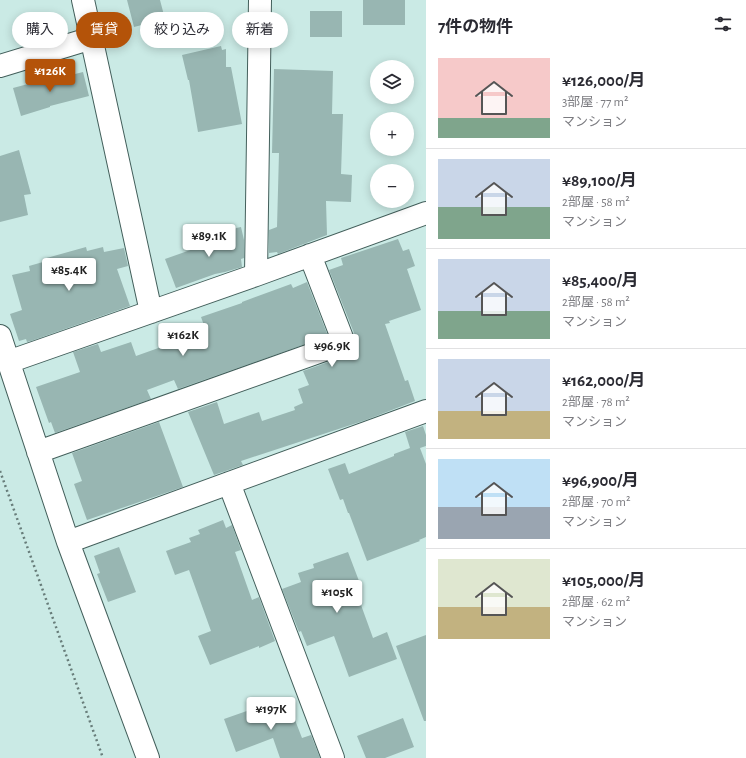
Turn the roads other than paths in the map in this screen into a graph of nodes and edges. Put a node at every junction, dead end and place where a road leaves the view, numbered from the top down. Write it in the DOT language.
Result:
graph roads {
  1 [pos="84,0"];
  2 [pos="260,0"];
  3 [pos="87,12"];
  4 [pos="76,43"];
  5 [pos="94,48"];
  6 [pos="0,66"];
  7 [pos="426,212"];
  8 [pos="310,255"];
  9 [pos="256,275"];
  10 [pos="151,312"];
  11 [pos="0,336"];
  12 [pos="8,362"];
  13 [pos="426,411"];
  14 [pos="38,452"];
  15 [pos="229,483"];
  16 [pos="68,542"];
  17 [pos="148,758"];
  18 [pos="333,758"];
  1 -- 3 [label="street"];
  2 -- 9 [label="street"];
  4 -- 6 [label="street"];
  5 -- 10 [label="street"];
  7 -- 8 [label="street"];
  8 -- 9 [label="street"];
  8 -- 14 [label="street"];
  9 -- 10 [label="street"];
  10 -- 12 [label="street"];
  11 -- 12 [label="street"];
  12 -- 14 [label="street"];
  13 -- 15 [label="street"];
  14 -- 16 [label="street"];
  15 -- 16 [label="street"];
  15 -- 18 [label="street"];
  16 -- 17 [label="street"];
}
